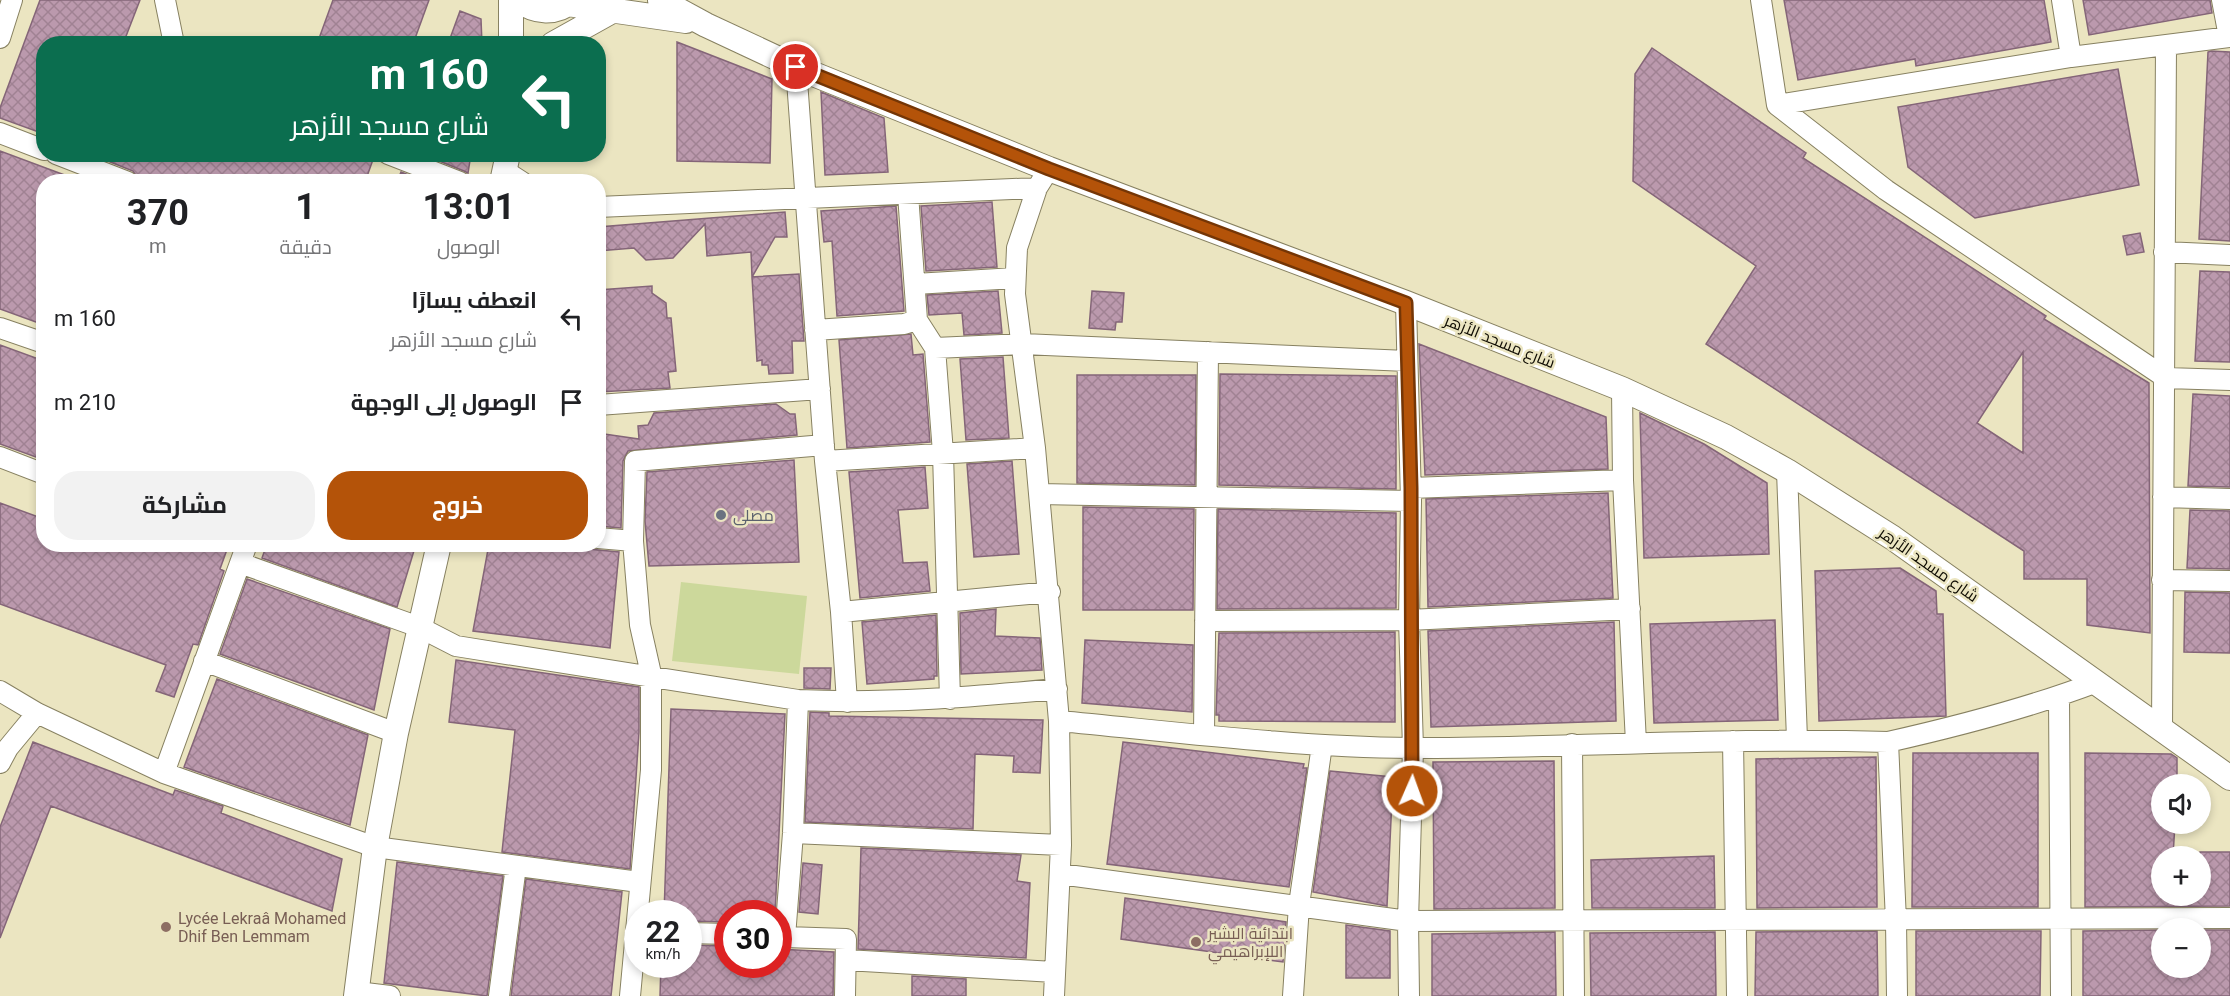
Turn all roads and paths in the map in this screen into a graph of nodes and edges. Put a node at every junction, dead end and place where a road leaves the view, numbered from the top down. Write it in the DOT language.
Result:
graph roads {
  1 [pos="12,0"];
  2 [pos="165,0"];
  3 [pos="512,0"];
  4 [pos="518,0"];
  5 [pos="660,0"];
  6 [pos="1761,0"];
  7 [pos="2062,0"];
  8 [pos="2222,0"];
  9 [pos="567,4"];
  10 [pos="614,10"];
  11 [pos="706,25"];
  12 [pos="172,36"];
  13 [pos="511,36"];
  14 [pos="548,36"];
  15 [pos="567,36"];
  16 [pos="2229,37"];
  17 [pos="0,38"];
  18 [pos="2166,46"];
  19 [pos="2072,57"];
  20 [pos="796,67"];
  21 [pos="1777,105"];
  22 [pos="0,134"];
  23 [pos="36,147"];
  24 [pos="77,162"];
  25 [pos="409,162"];
  26 [pos="107,174"];
  27 [pos="439,174"];
  28 [pos="1043,178"];
  29 [pos="908,194"];
  30 [pos="806,196"];
  31 [pos="606,207"];
  32 [pos="2164,252"];
  33 [pos="2230,255"];
  34 [pos="1015,278"];
  35 [pos="915,284"];
  36 [pos="1406,303"];
  37 [pos="917,320"];
  38 [pos="0,328"];
  39 [pos="816,330"];
  40 [pos="36,340"];
  41 [pos="1023,344"];
  42 [pos="935,348"];
  43 [pos="1208,352"];
  44 [pos="1407,361"];
  45 [pos="2166,378"];
  46 [pos="2230,380"];
  47 [pos="820,389"];
  48 [pos="1622,389"];
  49 [pos="606,404"];
  50 [pos="1035,448"];
  51 [pos="824,453"];
  52 [pos="943,453"];
  53 [pos="0,457"];
  54 [pos="36,471"];
  55 [pos="1787,471"];
  56 [pos="1623,480"];
  57 [pos="1039,494"];
  58 [pos="1411,494"];
  59 [pos="1206,497"];
  60 [pos="2163,497"];
  61 [pos="2230,499"];
  62 [pos="606,539"];
  63 [pos="633,541"];
  64 [pos="437,552"];
  65 [pos="243,554"];
  66 [pos="2162,580"];
  67 [pos="2230,581"];
  68 [pos="1050,592"];
  69 [pos="945,603"];
  70 [pos="1630,609"];
  71 [pos="841,612"];
  72 [pos="1409,620"];
  73 [pos="1205,621"];
  74 [pos="419,627"];
  75 [pos="204,661"];
  76 [pos="651,674"];
  77 [pos="2097,682"];
  78 [pos="1057,689"];
  79 [pos="0,691"];
  80 [pos="2059,697"];
  81 [pos="950,699"];
  82 [pos="798,700"];
  83 [pos="847,702"];
  84 [pos="37,713"];
  85 [pos="1059,721"];
  86 [pos="2162,729"];
  87 [pos="396,733"];
  88 [pos="1204,734"];
  89 [pos="1797,739"];
  90 [pos="1733,741"];
  91 [pos="1888,742"];
  92 [pos="1636,743"];
  93 [pos="1572,744"];
  94 [pos="1322,745"];
  95 [pos="1413,748"];
  96 [pos="0,763"];
  97 [pos="164,773"];
  98 [pos="2230,778"];
  99 [pos="793,833"];
  100 [pos="1061,845"];
  101 [pos="375,847"];
  102 [pos="516,866"];
  103 [pos="1060,874"];
  104 [pos="639,882"];
  105 [pos="638,900"];
  106 [pos="786,900"];
  107 [pos="1299,905"];
  108 [pos="2060,917"];
  109 [pos="1737,918"];
  110 [pos="2230,918"];
  111 [pos="1408,921"];
  112 [pos="1572,921"];
  113 [pos="1896,921"];
  114 [pos="792,936"];
  115 [pos="846,960"];
  116 [pos="1054,972"];
  117 [pos="632,978"];
  118 [pos="356,994"];
  119 [pos="390,996"];
  120 [pos="499,996"];
  121 [pos="630,996"];
  122 [pos="845,996"];
  123 [pos="1054,996"];
  124 [pos="1293,996"];
  125 [pos="1409,996"];
  126 [pos="1574,996"];
  127 [pos="1737,996"];
  128 [pos="1897,996"];
  129 [pos="2061,996"];
  1 -- 17 [label="street"];
  2 -- 12 [label="street"];
  3 -- 13 [label="street"];
  4 -- 9 [label="street, شارع مسجد الأزهر"];
  5 -- 11 [label="street, شارع مسجد الأزهر"];
  6 -- 21 [label="street"];
  7 -- 19 [label="street"];
  8 -- 16 [label="street"];
  9 -- 10 [label="street, شارع مسجد الأزهر"];
  9 -- 14 [label="street"];
  10 -- 11 [label="street, شارع مسجد الأزهر"];
  10 -- 15 [label="street"];
  11 -- 20 [label="street, شارع مسجد الأزهر"];
  16 -- 18 [label="street"];
  18 -- 19 [label="street"];
  18 -- 32 [label="street"];
  19 -- 21 [label="street"];
  20 -- 28 [label="street, شارع مسجد الأزهر"];
  20 -- 30 [label="street"];
  21 -- 45 [label="street"];
  22 -- 23 [label="street"];
  24 -- 26 [label="street"];
  25 -- 27 [label="street"];
  28 -- 29 [label="street"];
  28 -- 34 [label="street"];
  28 -- 36 [label="street, شارع مسجد الأزهر"];
  29 -- 30 [label="street"];
  29 -- 35 [label="street"];
  30 -- 31 [label="street"];
  30 -- 39 [label="street"];
  32 -- 33 [label="street"];
  32 -- 45 [label="street"];
  34 -- 35 [label="street"];
  34 -- 41 [label="street"];
  35 -- 37 [label="street"];
  36 -- 44 [label="street"];
  36 -- 48 [label="street, شارع مسجد الأزهر"];
  37 -- 39 [label="street"];
  37 -- 42 [label="street"];
  38 -- 40 [label="street"];
  39 -- 47 [label="street"];
  41 -- 42 [label="street"];
  41 -- 43 [label="street"];
  41 -- 50 [label="street"];
  42 -- 52 [label="street"];
  43 -- 44 [label="street"];
  43 -- 59 [label="street"];
  44 -- 58 [label="street"];
  45 -- 46 [label="street"];
  45 -- 60 [label="street"];
  47 -- 49 [label="street"];
  47 -- 51 [label="street"];
  48 -- 55 [label="street, شارع مسجد الأزهر"];
  48 -- 56 [label="street"];
  50 -- 52 [label="street"];
  50 -- 57 [label="street"];
  51 -- 52 [label="street"];
  51 -- 63 [label="street"];
  51 -- 71 [label="street"];
  52 -- 69 [label="street"];
  53 -- 54 [label="street"];
  55 -- 77 [label="street, شارع مسجد الأزهر"];
  55 -- 89 [label="street"];
  56 -- 58 [label="street"];
  56 -- 70 [label="street"];
  57 -- 59 [label="street"];
  57 -- 68 [label="street"];
  58 -- 59 [label="street"];
  58 -- 72 [label="street"];
  59 -- 73 [label="street"];
  60 -- 61 [label="street"];
  60 -- 66 [label="street"];
  62 -- 63 [label="street"];
  63 -- 76 [label="street"];
  64 -- 74 [label="street"];
  65 -- 74 [label="street"];
  65 -- 75 [label="street"];
  66 -- 67 [label="street"];
  66 -- 86 [label="street"];
  68 -- 69 [label="street"];
  68 -- 78 [label="street"];
  69 -- 71 [label="street"];
  69 -- 81 [label="street"];
  70 -- 72 [label="street"];
  70 -- 92 [label="street"];
  71 -- 83 [label="street"];
  72 -- 73 [label="street"];
  72 -- 95 [label="street"];
  73 -- 88 [label="street"];
  74 -- 76 [label="street"];
  74 -- 87 [label="street"];
  75 -- 87 [label="street"];
  75 -- 97 [label="street"];
  76 -- 82 [label="street"];
  76 -- 104 [label="street"];
  77 -- 80 [label="street"];
  77 -- 86 [label="street, شارع مسجد الأزهر"];
  78 -- 81 [label="street"];
  78 -- 85 [label="street"];
  79 -- 84 [label="street"];
  80 -- 91 [label="street"];
  80 -- 108 [label="street"];
  81 -- 83 [label="street"];
  82 -- 83 [label="street"];
  82 -- 99 [label="street"];
  84 -- 96 [label="street"];
  84 -- 97 [label="street"];
  85 -- 88 [label="street"];
  85 -- 100 [label="street"];
  86 -- 98 [label="street, شارع مسجد الأزهر"];
  87 -- 101 [label="street"];
  88 -- 94 [label="street"];
  89 -- 90 [label="street"];
  89 -- 91 [label="street"];
  90 -- 92 [label="street"];
  90 -- 109 [label="street"];
  91 -- 113 [label="street"];
  92 -- 93 [label="street"];
  93 -- 95 [label="street"];
  93 -- 112 [label="street"];
  94 -- 95 [label="street"];
  94 -- 107 [label="street"];
  95 -- 111 [label="street"];
  97 -- 101 [label="street"];
  99 -- 100 [label="street"];
  99 -- 106 [label="street"];
  100 -- 103 [label="street"];
  101 -- 102 [label="street"];
  101 -- 118 [label="street"];
  102 -- 104 [label="street"];
  102 -- 120 [label="street"];
  103 -- 107 [label="street"];
  103 -- 116 [label="street"];
  104 -- 105 [label="street"];
  107 -- 111 [label="street"];
  107 -- 124 [label="street"];
  108 -- 110 [label="street"];
  108 -- 113 [label="street"];
  108 -- 129 [label="street"];
  109 -- 112 [label="street"];
  109 -- 113 [label="street"];
  109 -- 127 [label="street"];
  111 -- 112 [label="street"];
  111 -- 125 [label="street"];
  112 -- 126 [label="street"];
  113 -- 128 [label="street"];
  114 -- 115 [label="street"];
  115 -- 116 [label="street"];
  115 -- 122 [label="street"];
  116 -- 123 [label="street"];
  117 -- 121 [label="street"];
  118 -- 119 [label="street"];
}
